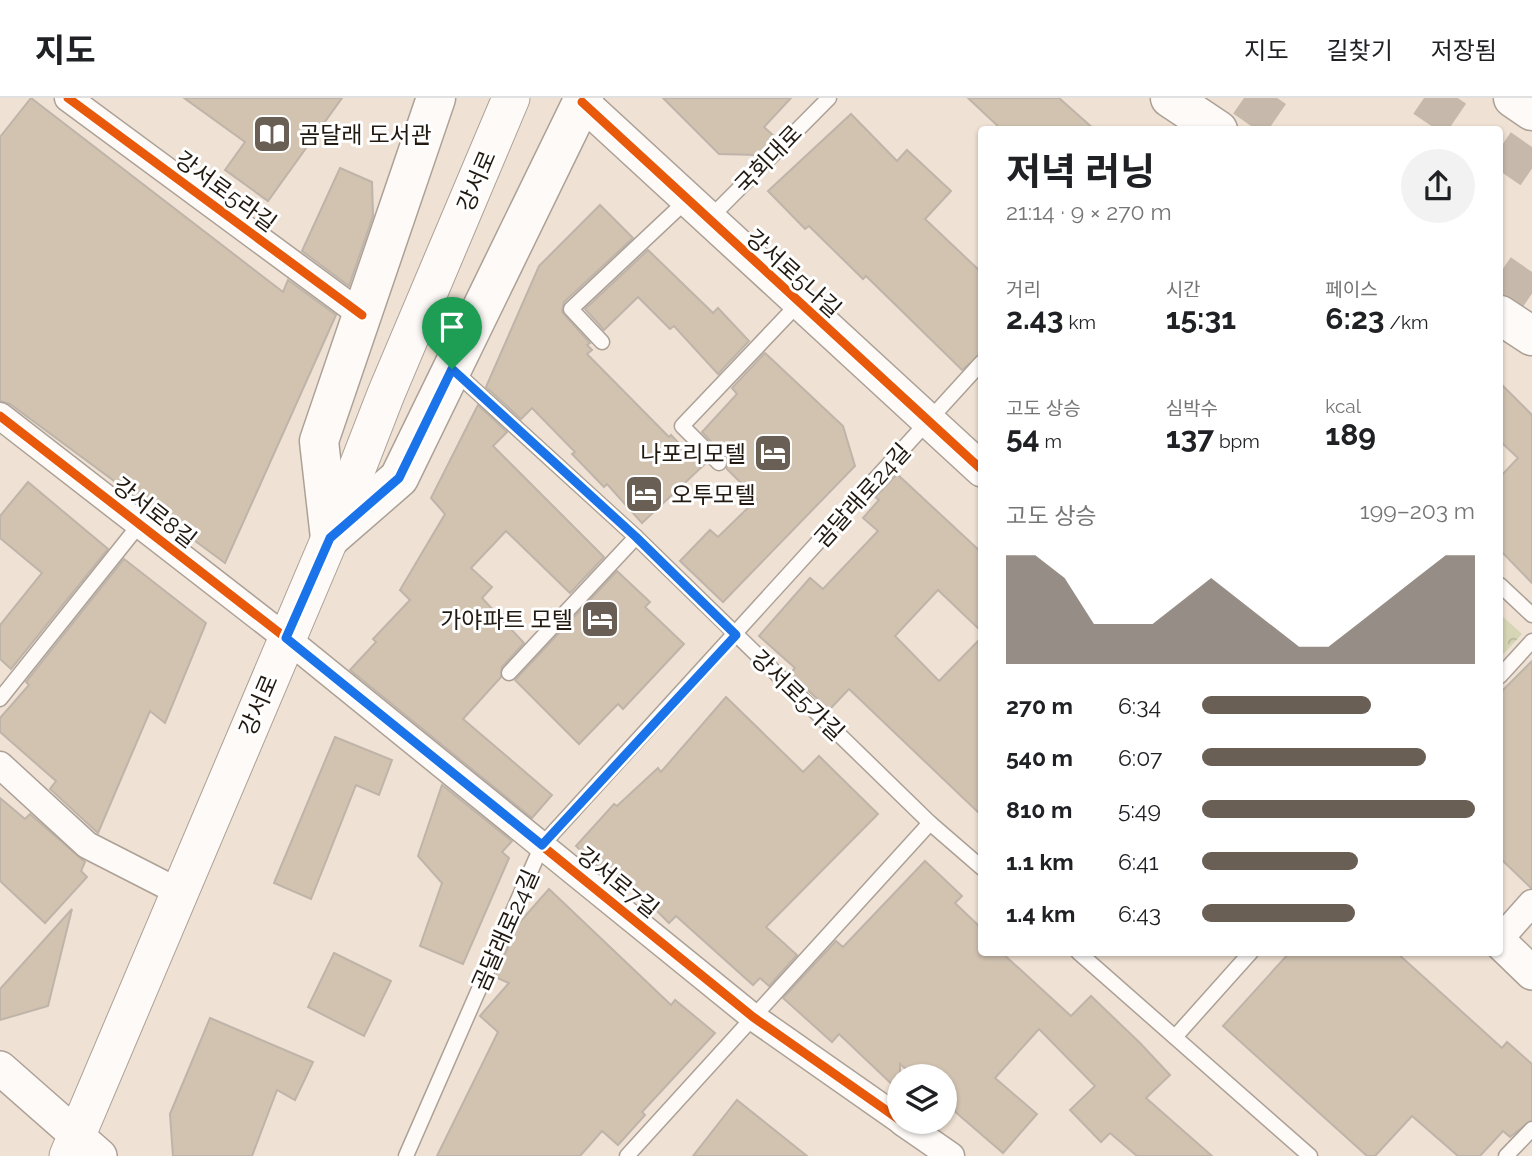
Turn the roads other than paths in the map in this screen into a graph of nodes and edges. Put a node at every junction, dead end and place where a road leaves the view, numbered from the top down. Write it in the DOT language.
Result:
graph roads {
  1 [pos="68,98"];
  2 [pos="436,98"];
  3 [pos="511,98"];
  4 [pos="828,98"];
  5 [pos="1170,98"];
  6 [pos="1513,98"];
  7 [pos="583,100"];
  8 [pos="1532,111"];
  9 [pos="1212,126"];
  10 [pos="698,210"];
  11 [pos="799,303"];
  12 [pos="362,315"];
  13 [pos="1503,317"];
  14 [pos="1532,336"];
  15 [pos="602,342"];
  16 [pos="978,366"];
  17 [pos="452,369"];
  18 [pos="0,416"];
  19 [pos="928,421"];
  20 [pos="719,463"];
  21 [pos="978,466"];
  22 [pos="139,524"];
  23 [pos="636,537"];
  24 [pos="330,538"];
  25 [pos="1503,588"];
  26 [pos="1532,615"];
  27 [pos="736,635"];
  28 [pos="286,638"];
  29 [pos="1532,641"];
  30 [pos="509,673"];
  31 [pos="1503,673"];
  32 [pos="0,699"];
  33 [pos="0,765"];
  34 [pos="930,823"];
  35 [pos="542,845"];
  36 [pos="978,865"];
  37 [pos="178,892"];
  38 [pos="1532,903"];
  39 [pos="1503,937"];
  40 [pos="1503,943"];
  41 [pos="1083,956"];
  42 [pos="1247,956"];
  43 [pos="1532,973"];
  44 [pos="753,1017"];
  45 [pos="1175,1037"];
  46 [pos="0,1068"];
  47 [pos="887,1111"];
  48 [pos="1532,1129"];
  49 [pos="920,1134"];
  50 [pos="81,1149"];
  51 [pos="406,1156"];
  52 [pos="627,1156"];
  53 [pos="951,1156"];
  54 [pos="1310,1156"];
  55 [pos="1506,1156"];
  1 -- 12 [label="street, 강서로5라길"];
  2 -- 12 [label="main road"];
  3 -- 24 [label="main road, 강서로"];
  4 -- 10 [label="lane, 국회대로"];
  5 -- 9 [label="main road"];
  6 -- 8 [label="main road"];
  7 -- 10 [label="street, 강서로5나길"];
  7 -- 17 [label="main road"];
  10 -- 11 [label="street, 강서로5나길"];
  10 -- 15 [label="lane, 국회대로"];
  11 -- 19 [label="street, 강서로5나길"];
  11 -- 20 [label="lane, 강서로5나길"];
  12 -- 24 [label="main road"];
  13 -- 14 [label="main road"];
  16 -- 19 [label="lane, 곰달래로24길"];
  17 -- 23 [label="lane, 강서로5가길"];
  17 -- 24 [label="main road"];
  18 -- 22 [label="street, 강서로8길"];
  19 -- 21 [label="street, 강서로5나길"];
  19 -- 27 [label="lane, 곰달래로24길"];
  22 -- 28 [label="street, 강서로8길"];
  22 -- 32 [label="lane"];
  23 -- 27 [label="lane, 강서로5가길"];
  23 -- 30 [label="lane"];
  24 -- 28 [label="main road, 강서로"];
  25 -- 26 [label="lane"];
  27 -- 34 [label="lane, 강서로5가길"];
  27 -- 35 [label="lane, 곰달래로24길"];
  28 -- 35 [label="street, 강서로7길"];
  28 -- 37 [label="main road, 강서로"];
  29 -- 31 [label="lane"];
  33 -- 37 [label="street"];
  34 -- 36 [label="lane, 강서로5가길"];
  34 -- 44 [label="lane"];
  35 -- 44 [label="street, 강서로7길"];
  35 -- 51 [label="lane, 곰달래로24길"];
  37 -- 50 [label="main road, 강서로"];
  38 -- 39 [label="street"];
  40 -- 43 [label="street"];
  41 -- 45 [label="lane"];
  42 -- 45 [label="lane"];
  44 -- 47 [label="street, 강서로7길"];
  44 -- 52 [label="lane"];
  45 -- 54 [label="lane"];
  46 -- 50 [label="street"];
  48 -- 55 [label="lane"];
  49 -- 53 [label="street, 강서로7길"];
}
